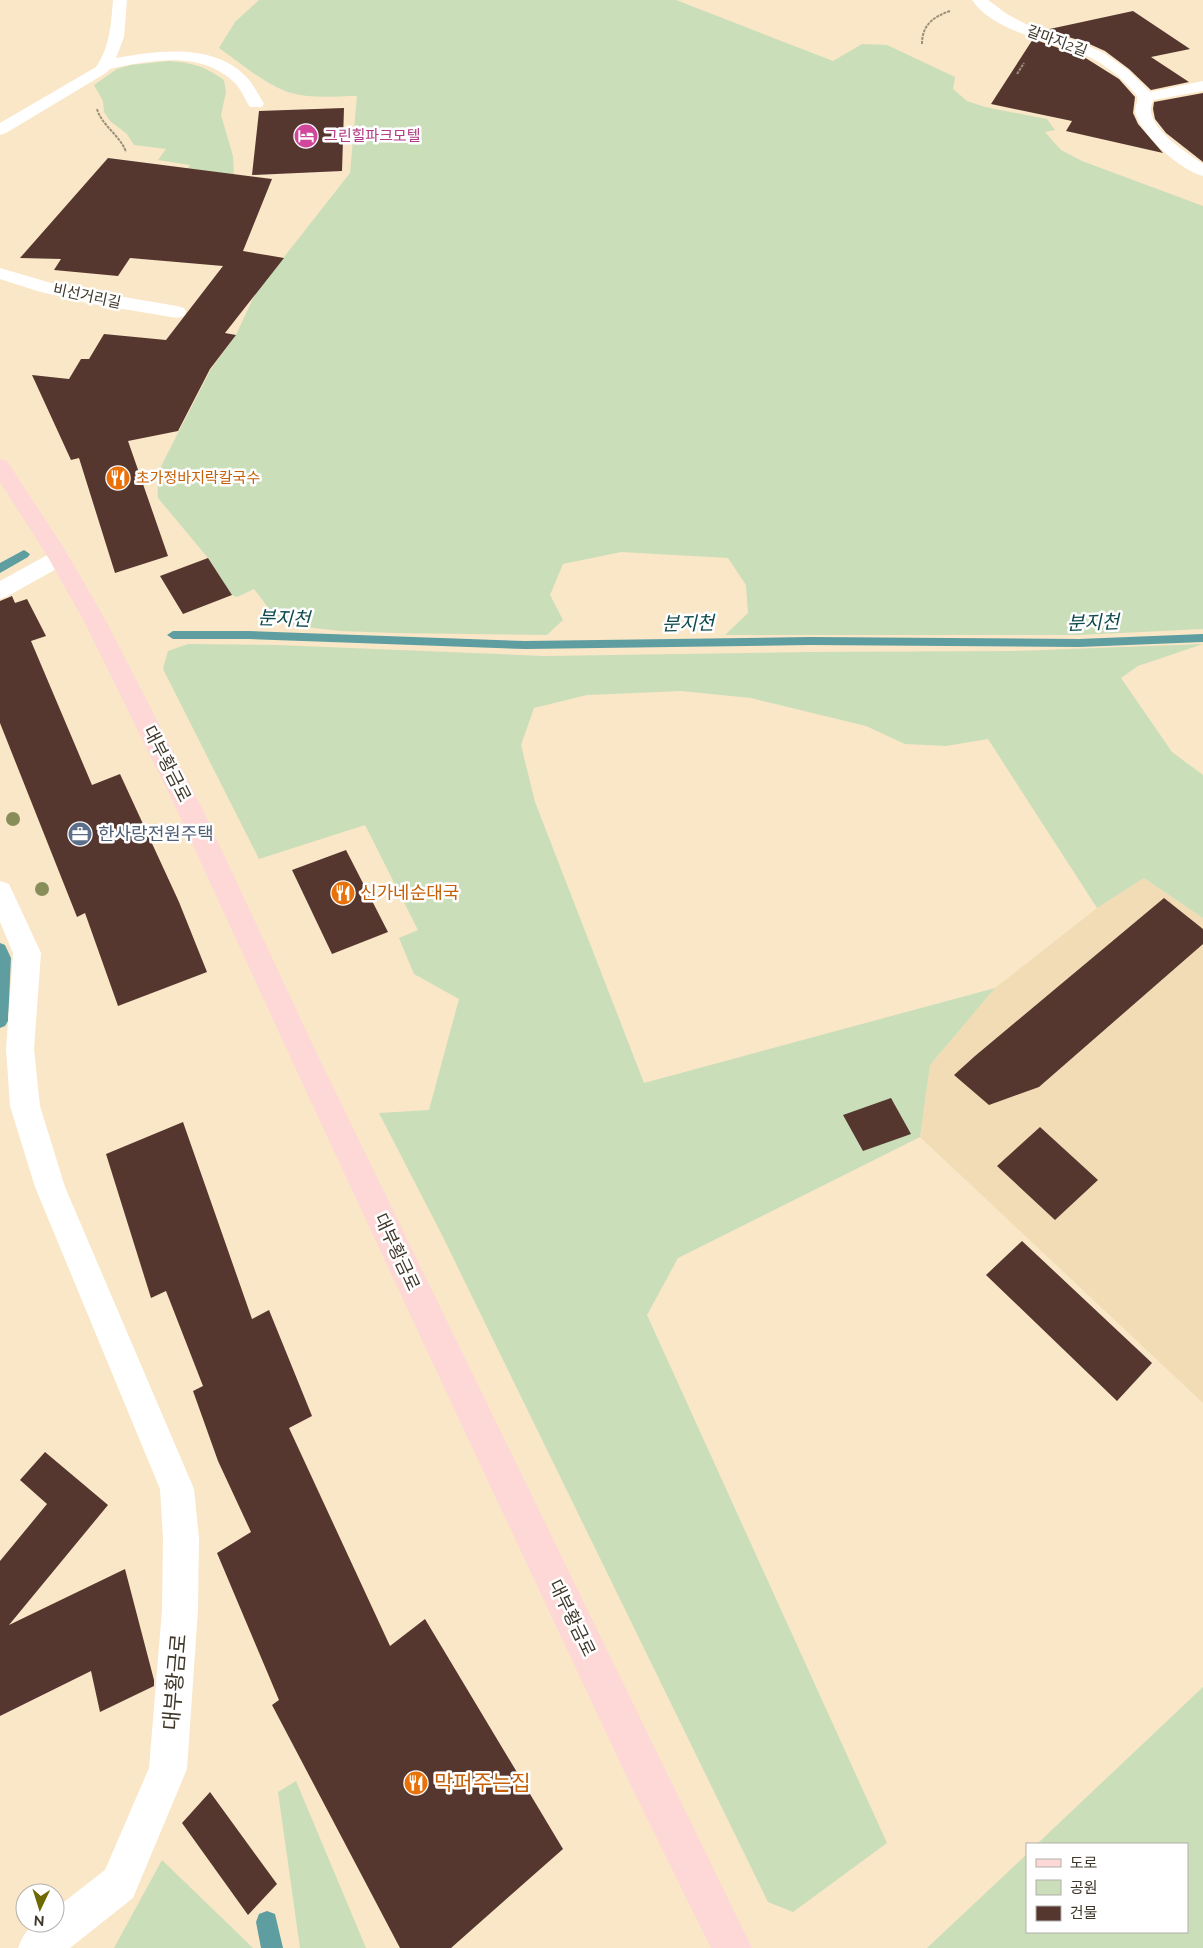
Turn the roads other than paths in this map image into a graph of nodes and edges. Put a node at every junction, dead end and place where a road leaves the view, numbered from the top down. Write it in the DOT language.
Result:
graph roads {
  1 [pos="120,0"];
  2 [pos="982,3"];
  3 [pos="105,65"];
  4 [pos="1203,86"];
  5 [pos="1146,97"];
  6 [pos="256,104"];
  7 [pos="0,130"];
  8 [pos="1203,171"];
  9 [pos="0,273"];
  10 [pos="177,312"];
  11 [pos="0,466"];
  12 [pos="60,558"];
  13 [pos="0,592"];
  14 [pos="0,892"];
  15 [pos="38,1948"];
  16 [pos="732,1948"];
  1 -- 3 [label="street"];
  2 -- 5 [label="street, 갈마지2길"];
  3 -- 6 [label="street"];
  3 -- 7 [label="street"];
  4 -- 5 [label="street"];
  5 -- 8 [label="street"];
  9 -- 10 [label="street, 비선거리길"];
  11 -- 12 [label="main road, 대부황금로"];
  12 -- 13 [label="street"];
  12 -- 16 [label="main road, 대부황금로"];
  14 -- 15 [label="street, 대부황금로"];
}
